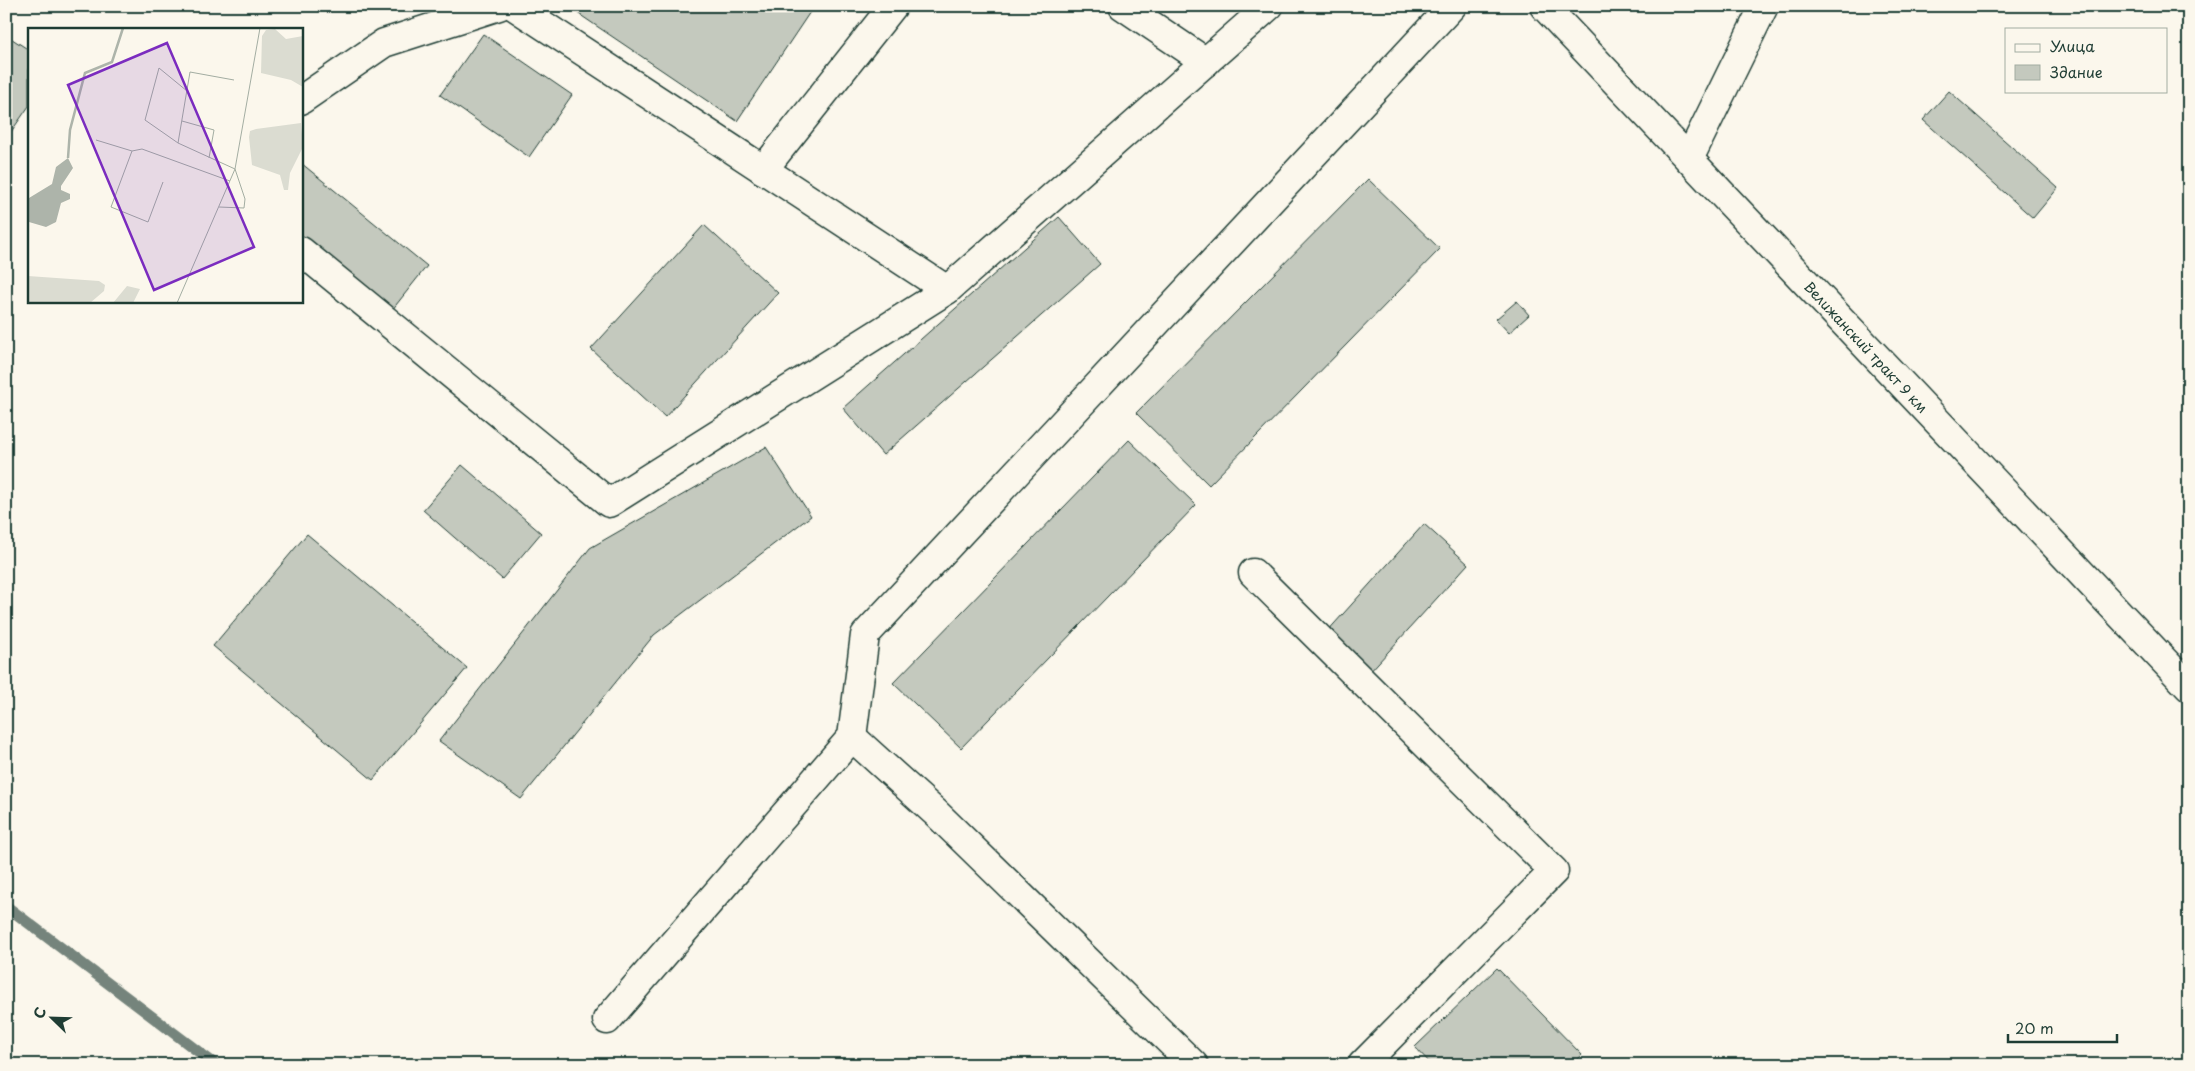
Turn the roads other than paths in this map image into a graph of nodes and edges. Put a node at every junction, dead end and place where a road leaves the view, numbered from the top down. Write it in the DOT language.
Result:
graph roads {
  1 [pos="498,6"];
  2 [pos="514,6"];
  3 [pos="893,6"];
  4 [pos="1123,6"];
  5 [pos="1269,6"];
  6 [pos="1452,6"];
  7 [pos="1544,6"];
  8 [pos="1764,6"];
  9 [pos="1206,62"];
  10 [pos="302,99"];
  11 [pos="1689,159"];
  12 [pos="763,170"];
  13 [pos="302,252"];
  14 [pos="947,290"];
  15 [pos="1253,573"];
  16 [pos="2189,687"];
  17 [pos="852,738"];
  18 [pos="607,1020"];
  19 [pos="1194,1065"];
  20 [pos="1362,1065"];
  1 -- 10 [label="street"];
  2 -- 12 [label="street"];
  3 -- 12 [label="street"];
  4 -- 9 [label="street"];
  5 -- 9 [label="street"];
  6 -- 17 [label="street"];
  7 -- 11 [label="street, Велижанский тракт 9 км"];
  8 -- 11 [label="street"];
  9 -- 14 [label="street"];
  11 -- 16 [label="street, Велижанский тракт 9 км"];
  12 -- 14 [label="street"];
  13 -- 14 [label="street"];
  15 -- 20 [label="street"];
  17 -- 18 [label="street"];
  17 -- 19 [label="street"];
}
